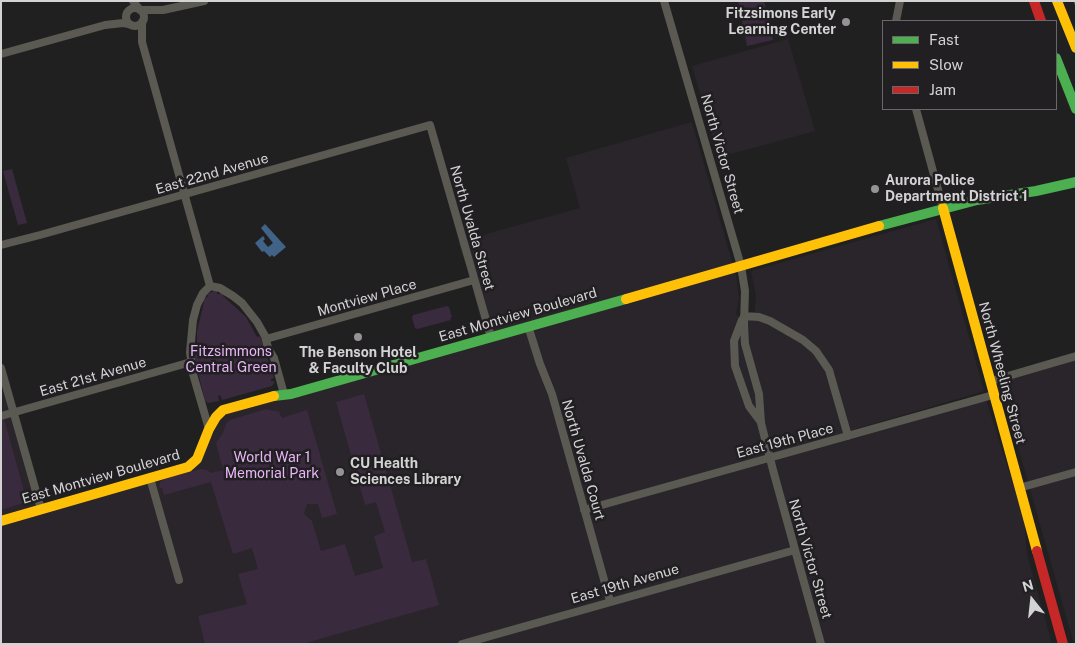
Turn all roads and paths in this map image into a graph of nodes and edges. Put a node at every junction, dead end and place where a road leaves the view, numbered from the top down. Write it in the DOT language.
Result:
graph roads {
  1 [pos="128,1"];
  2 [pos="133,1"];
  3 [pos="204,1"];
  4 [pos="664,1"];
  5 [pos="900,1"];
  6 [pos="1034,1"];
  7 [pos="1057,1"];
  8 [pos="175,5"];
  9 [pos="139,10"];
  10 [pos="163,10"];
  11 [pos="128,12"];
  12 [pos="896,20"];
  13 [pos="1042,20"];
  14 [pos="143,22"];
  15 [pos="105,25"];
  16 [pos="131,25"];
  17 [pos="142,42"];
  18 [pos="1076,48"];
  19 [pos="1,54"];
  20 [pos="1057,61"];
  21 [pos="1076,109"];
  22 [pos="916,110"];
  23 [pos="430,125"];
  24 [pos="1076,182"];
  25 [pos="186,194"];
  26 [pos="943,208"];
  27 [pos="1,245"];
  28 [pos="741,266"];
  29 [pos="474,280"];
  30 [pos="210,286"];
  31 [pos="744,316"];
  32 [pos="528,326"];
  33 [pos="491,338"];
  34 [pos="266,339"];
  35 [pos="1076,356"];
  36 [pos="191,362"];
  37 [pos="1,368"];
  38 [pos="991,381"];
  39 [pos="284,394"];
  40 [pos="993,395"];
  41 [pos="14,412"];
  42 [pos="1,416"];
  43 [pos="761,423"];
  44 [pos="209,429"];
  45 [pos="848,436"];
  46 [pos="769,458"];
  47 [pos="1076,472"];
  48 [pos="150,478"];
  49 [pos="1019,488"];
  50 [pos="41,509"];
  51 [pos="584,510"];
  52 [pos="1,521"];
  53 [pos="795,550"];
  54 [pos="178,580"];
  55 [pos="610,601"];
  56 [pos="462,644"];
  57 [pos="821,644"];
  58 [pos="1063,644"];
  1 -- 11 [label="street"];
  2 -- 9 [label="street"];
  3 -- 8 [label="street"];
  4 -- 28 [label="street, North Victor Street"];
  5 -- 12 [label="street"];
  6 -- 13 [label="street"];
  7 -- 18 [label="street"];
  8 -- 10 [label="street"];
  9 -- 10 [label="street"];
  9 -- 11 [label="street"];
  9 -- 14 [label="street"];
  10 -- 14 [label="street"];
  11 -- 15 [label="street"];
  11 -- 16 [label="street"];
  14 -- 16 [label="street"];
  14 -- 17 [label="street"];
  15 -- 16 [label="street"];
  15 -- 19 [label="street"];
  16 -- 17 [label="street"];
  17 -- 25 [label="street"];
  20 -- 21 [label="street"];
  22 -- 26 [label="street, North Wheeling Street"];
  23 -- 25 [label="street, East 22nd Avenue"];
  23 -- 29 [label="street, North Uvalda Street"];
  24 -- 26 [label="street, East Montview Boulevard"];
  25 -- 27 [label="street, East 22nd Avenue"];
  25 -- 30 [label="street"];
  26 -- 28 [label="street, East Montview Boulevard"];
  26 -- 38 [label="street, North Wheeling Street"];
  28 -- 31 [label="street, North Victor Street"];
  28 -- 32 [label="street, East Montview Boulevard"];
  29 -- 33 [label="street, North Uvalda Street"];
  29 -- 34 [label="street, Montview Place"];
  30 -- 34 [label="street"];
  30 -- 36 [label="street"];
  31 -- 43 [label="street, North Victor Street"];
  31 -- 43 [label="street, North Victor Street"];
  31 -- 45 [label="street"];
  32 -- 33 [label="street, East Montview Boulevard"];
  32 -- 51 [label="street, North Uvalda Court"];
  33 -- 39 [label="street, East Montview Boulevard"];
  34 -- 39 [label="street"];
  35 -- 38 [label="street"];
  36 -- 41 [label="street, East 21st Avenue"];
  36 -- 44 [label="street"];
  37 -- 41 [label="street"];
  38 -- 40 [label="street, North Wheeling Street"];
  39 -- 44 [label="street, East Montview Boulevard"];
  40 -- 45 [label="street, East 19th Place"];
  40 -- 49 [label="street, North Wheeling Street"];
  41 -- 42 [label="street, East 21st Avenue"];
  41 -- 50 [label="street"];
  43 -- 46 [label="street, North Victor Street"];
  44 -- 48 [label="street, East Montview Boulevard"];
  45 -- 46 [label="street, East 19th Place"];
  46 -- 51 [label="street, East 19th Place"];
  46 -- 53 [label="street, North Victor Street"];
  47 -- 49 [label="street"];
  48 -- 50 [label="street, East Montview Boulevard"];
  48 -- 54 [label="street"];
  49 -- 58 [label="street, North Wheeling Street"];
  50 -- 52 [label="street, East Montview Boulevard"];
  51 -- 55 [label="street, North Uvalda Court"];
  53 -- 55 [label="street, East 19th Avenue"];
  53 -- 57 [label="street, North Victor Street"];
  55 -- 56 [label="street, East 19th Avenue"];
}
